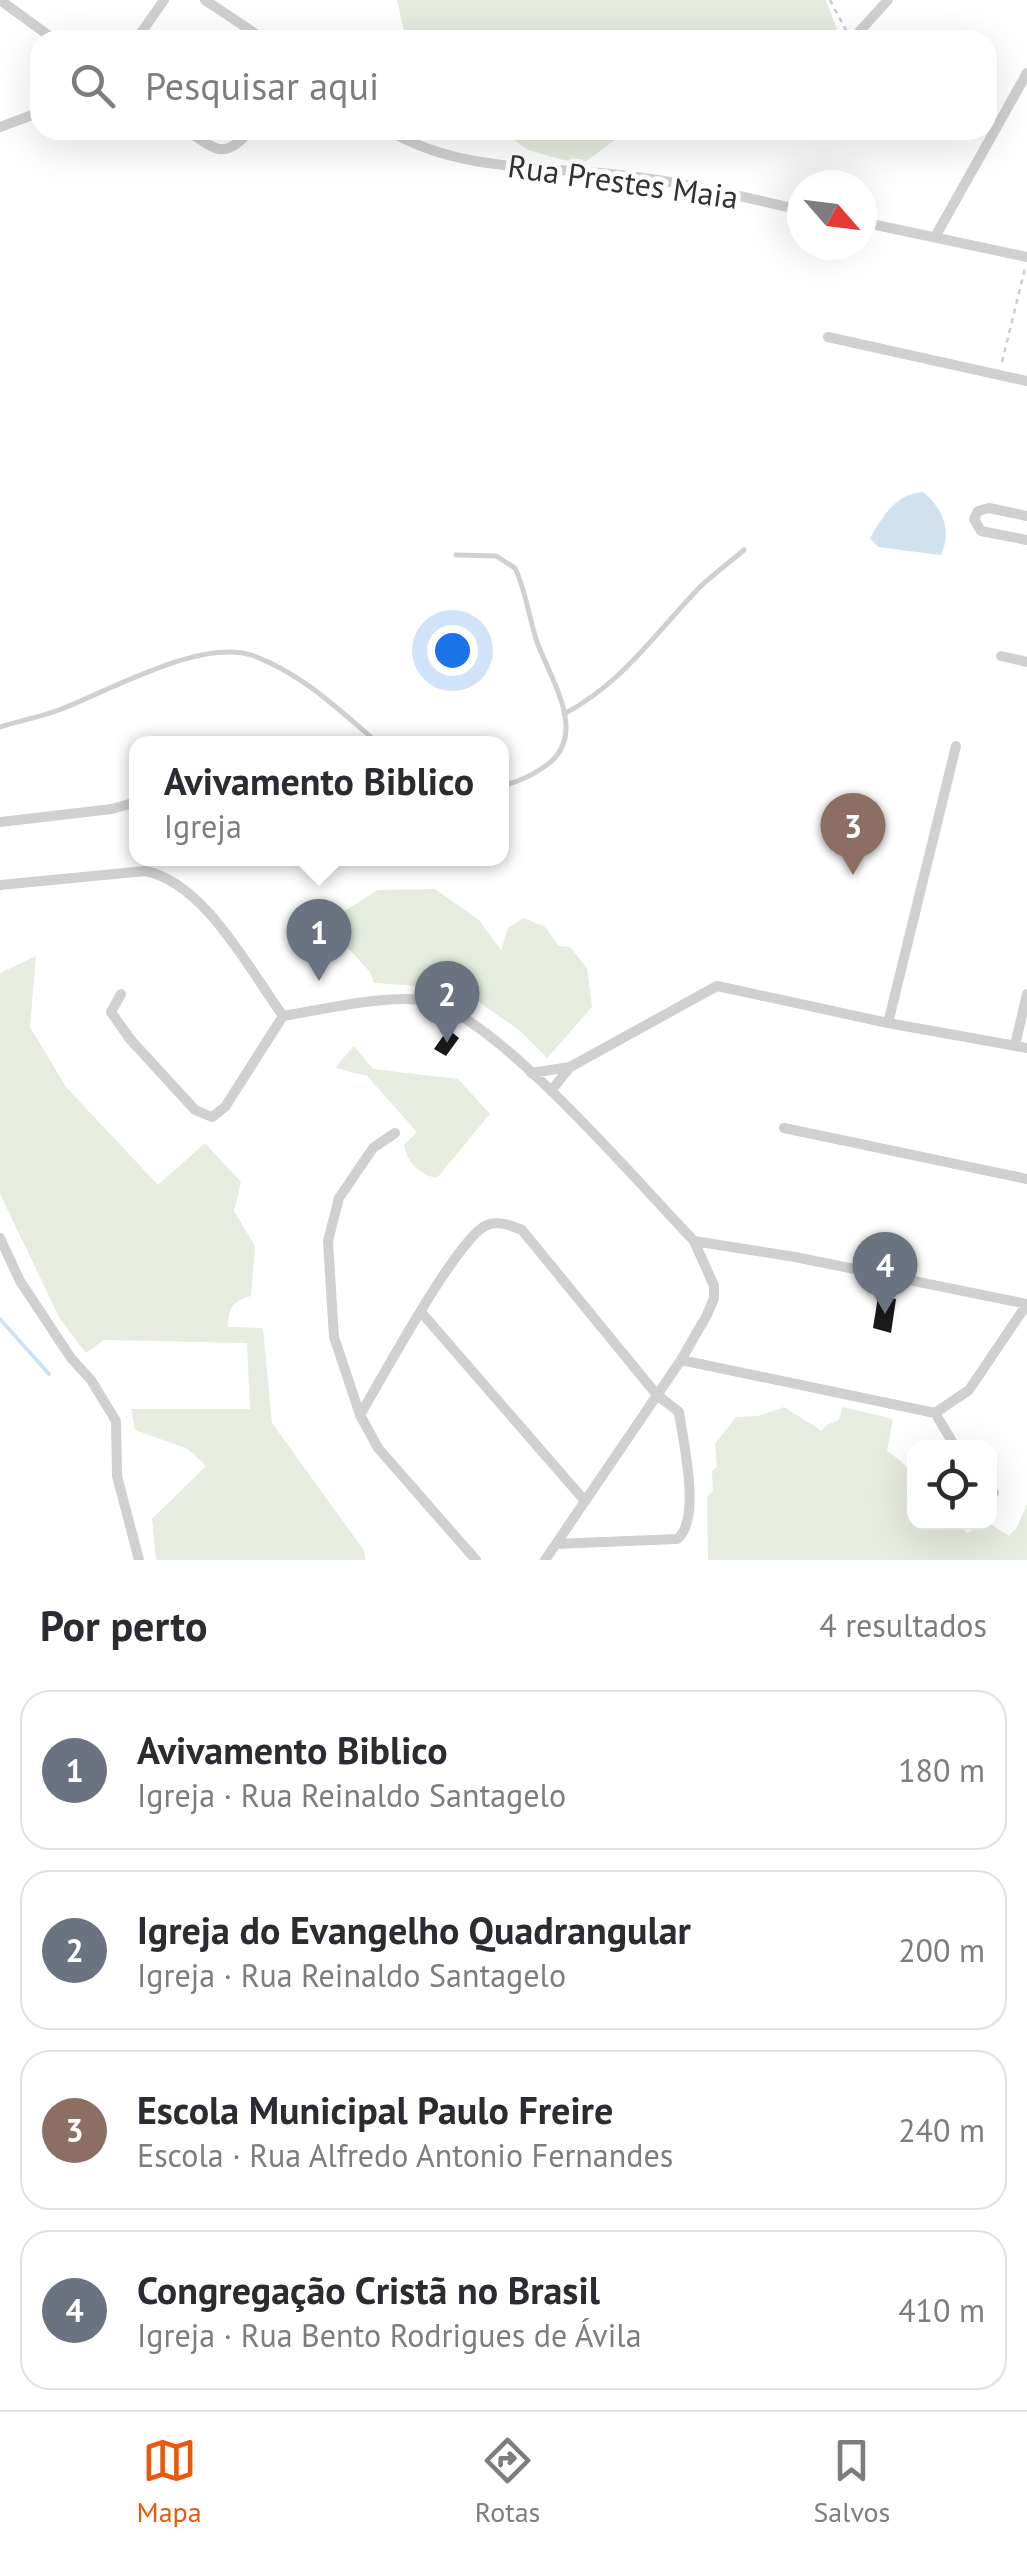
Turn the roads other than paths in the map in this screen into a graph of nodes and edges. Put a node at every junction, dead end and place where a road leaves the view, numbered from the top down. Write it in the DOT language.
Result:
graph roads {
  1 [pos="0,0"];
  2 [pos="164,0"];
  3 [pos="206,0"];
  4 [pos="888,0"];
  5 [pos="42,30"];
  6 [pos="143,30"];
  7 [pos="250,30"];
  8 [pos="861,30"];
  9 [pos="1027,73"];
  10 [pos="30,116"];
  11 [pos="997,126"];
  12 [pos="0,128"];
  13 [pos="202,140"];
  14 [pos="241,140"];
  15 [pos="411,140"];
  16 [pos="989,140"];
  17 [pos="787,207"];
  18 [pos="877,225"];
  19 [pos="935,237"];
  20 [pos="1027,260"];
  21 [pos="828,337"];
  22 [pos="1027,381"];
  23 [pos="1027,516"];
  24 [pos="1027,540"];
  25 [pos="744,550"];
  26 [pos="456,555"];
  27 [pos="1001,656"];
  28 [pos="1027,662"];
  29 [pos="564,714"];
  30 [pos="0,727"];
  31 [pos="369,736"];
  32 [pos="956,746"];
  33 [pos="509,784"];
  34 [pos="129,804"];
  35 [pos="0,822"];
  36 [pos="0,884"];
  37 [pos="121,994"];
  38 [pos="1027,994"];
  39 [pos="282,1016"];
  40 [pos="888,1023"];
  41 [pos="1021,1046"];
  42 [pos="570,1066"];
  43 [pos="531,1074"];
  44 [pos="551,1091"];
  45 [pos="784,1128"];
  46 [pos="394,1133"];
  47 [pos="1027,1179"];
  48 [pos="0,1238"];
  49 [pos="694,1241"];
  50 [pos="11,1264"];
  51 [pos="0,1270"];
  52 [pos="1027,1304"];
  53 [pos="421,1312"];
  54 [pos="681,1360"];
  55 [pos="657,1394"];
  56 [pos="936,1413"];
  57 [pos="360,1416"];
  58 [pos="951,1440"];
  59 [pos="586,1500"];
  60 [pos="556,1544"];
  61 [pos="139,1560"];
  62 [pos="476,1560"];
  63 [pos="545,1560"];
  1 -- 5 [label="street"];
  2 -- 6 [label="street"];
  3 -- 7 [label="street"];
  4 -- 8 [label="street"];
  9 -- 11 [label="street"];
  10 -- 12 [label="street"];
  13 -- 14 [label="street"];
  15 -- 17 [label="street, Rua Prestes Maia"];
  16 -- 19 [label="street"];
  18 -- 19 [label="street"];
  19 -- 20 [label="street"];
  21 -- 22 [label="street"];
  23 -- 24 [label="street"];
  25 -- 29 [label="lane"];
  26 -- 29 [label="lane"];
  27 -- 28 [label="street"];
  29 -- 33 [label="lane"];
  30 -- 31 [label="lane"];
  32 -- 40 [label="street"];
  34 -- 35 [label="street"];
  36 -- 39 [label="street"];
  37 -- 39 [label="street"];
  38 -- 41 [label="street"];
  39 -- 43 [label="street"];
  40 -- 41 [label="street"];
  40 -- 42 [label="street"];
  42 -- 43 [label="street"];
  42 -- 44 [label="street"];
  43 -- 44 [label="street"];
  44 -- 49 [label="street"];
  45 -- 47 [label="street"];
  46 -- 57 [label="street"];
  48 -- 50 [label="street"];
  49 -- 52 [label="street"];
  49 -- 54 [label="street"];
  50 -- 51 [label="street"];
  50 -- 61 [label="street"];
  52 -- 56 [label="street"];
  53 -- 55 [label="street"];
  53 -- 57 [label="street"];
  53 -- 59 [label="street"];
  54 -- 55 [label="street"];
  54 -- 56 [label="street"];
  55 -- 59 [label="street"];
  55 -- 60 [label="street"];
  56 -- 58 [label="street"];
  57 -- 62 [label="street"];
  59 -- 60 [label="street"];
  60 -- 63 [label="street"];
}
